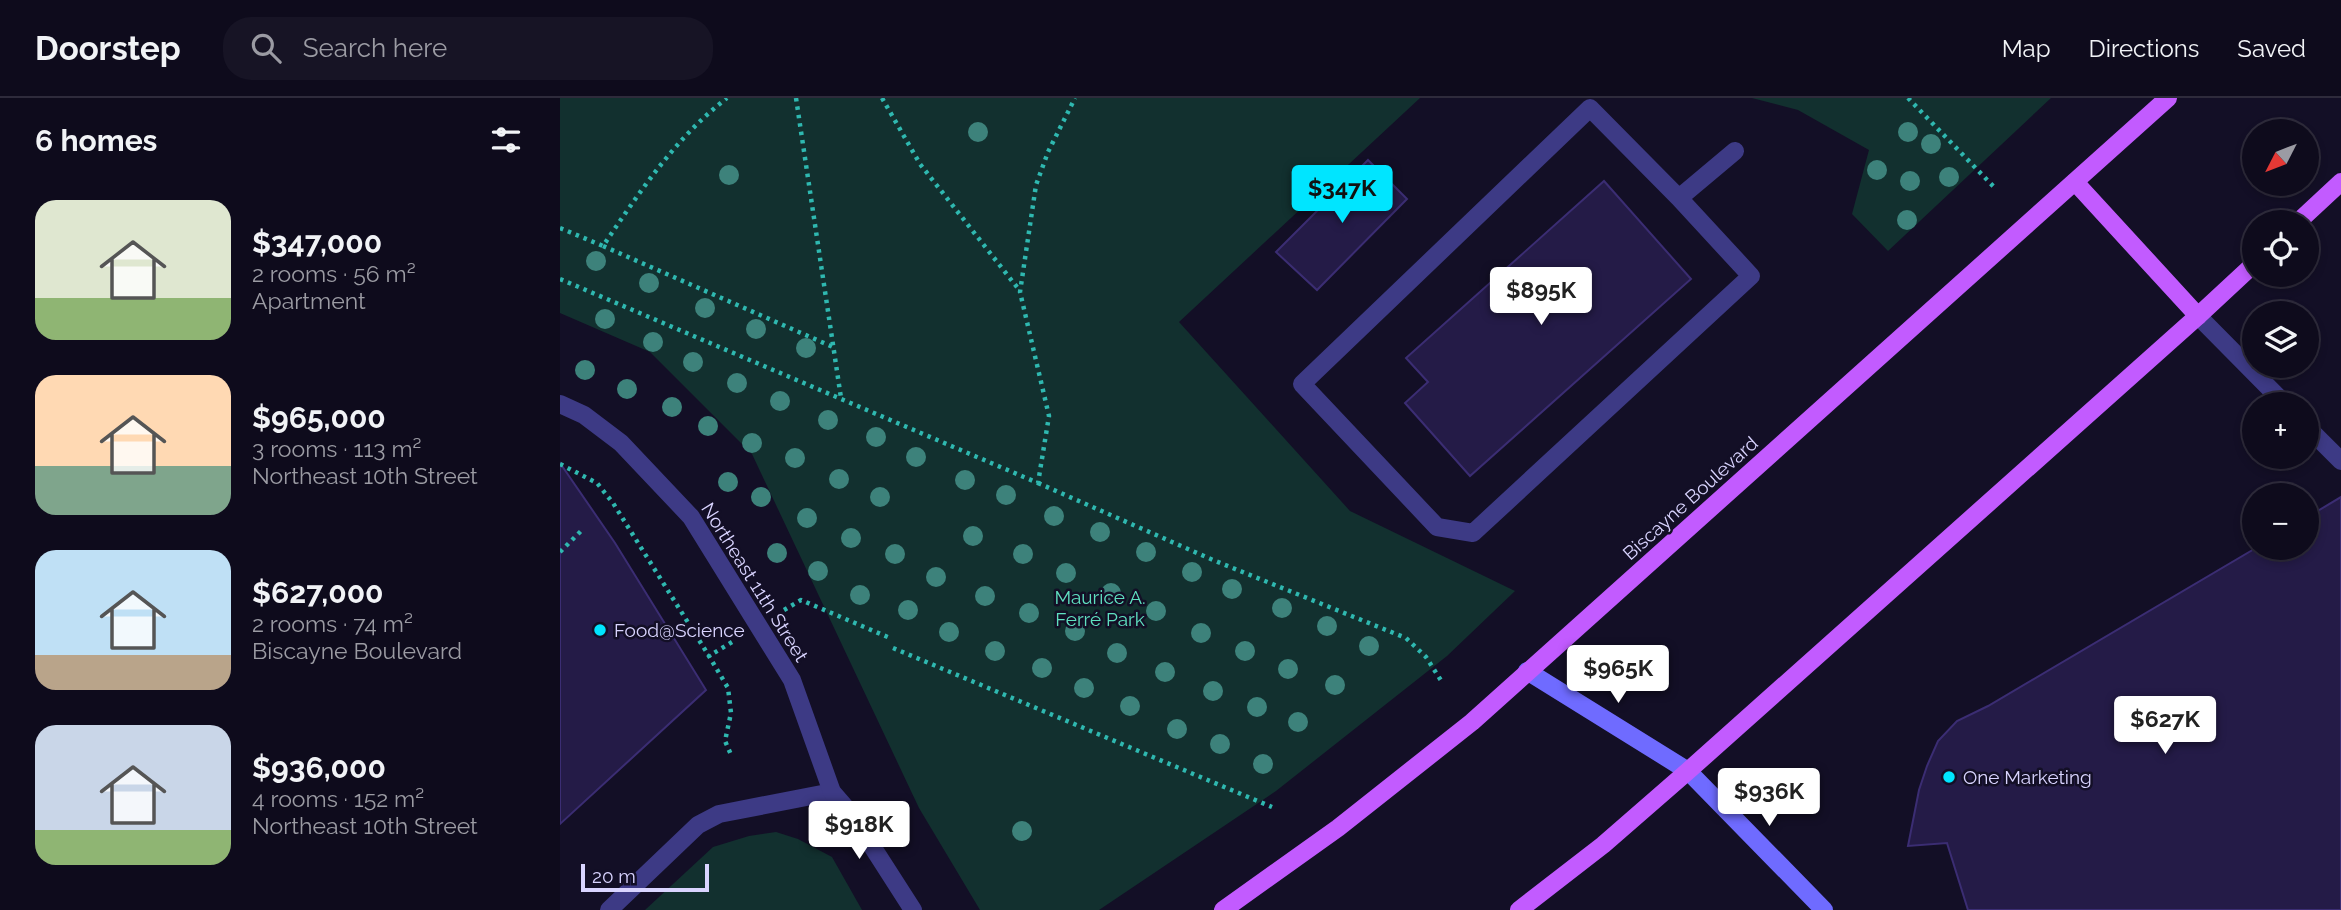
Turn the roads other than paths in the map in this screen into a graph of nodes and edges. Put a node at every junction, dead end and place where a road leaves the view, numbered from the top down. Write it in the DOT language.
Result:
graph roads {
  1 [pos="2168,98"];
  2 [pos="1735,151"];
  3 [pos="2075,182"];
  4 [pos="2341,182"];
  5 [pos="1679,198"];
  6 [pos="2311,210"];
  7 [pos="2242,275"];
  8 [pos="2198,316"];
  9 [pos="2273,392"];
  10 [pos="560,404"];
  11 [pos="2319,439"];
  12 [pos="2341,461"];
  13 [pos="1527,671"];
  14 [pos="1688,771"];
  15 [pos="832,792"];
  16 [pos="609,910"];
  17 [pos="913,910"];
  18 [pos="1223,910"];
  19 [pos="1520,910"];
  20 [pos="1824,910"];
  1 -- 3 [label="main road, Biscayne Boulevard"];
  2 -- 5 [label="street"];
  3 -- 8 [label="main road"];
  3 -- 13 [label="main road, Biscayne Boulevard"];
  4 -- 6 [label="main road"];
  5 -- 5 [label="street"];
  7 -- 8 [label="main road"];
  8 -- 9 [label="street"];
  8 -- 14 [label="main road"];
  10 -- 15 [label="street, Northeast 11th Street"];
  11 -- 12 [label="street"];
  13 -- 14 [label="street"];
  13 -- 18 [label="main road, Biscayne Boulevard"];
  14 -- 19 [label="main road"];
  14 -- 20 [label="street"];
  15 -- 16 [label="street"];
  15 -- 17 [label="street"];
}
